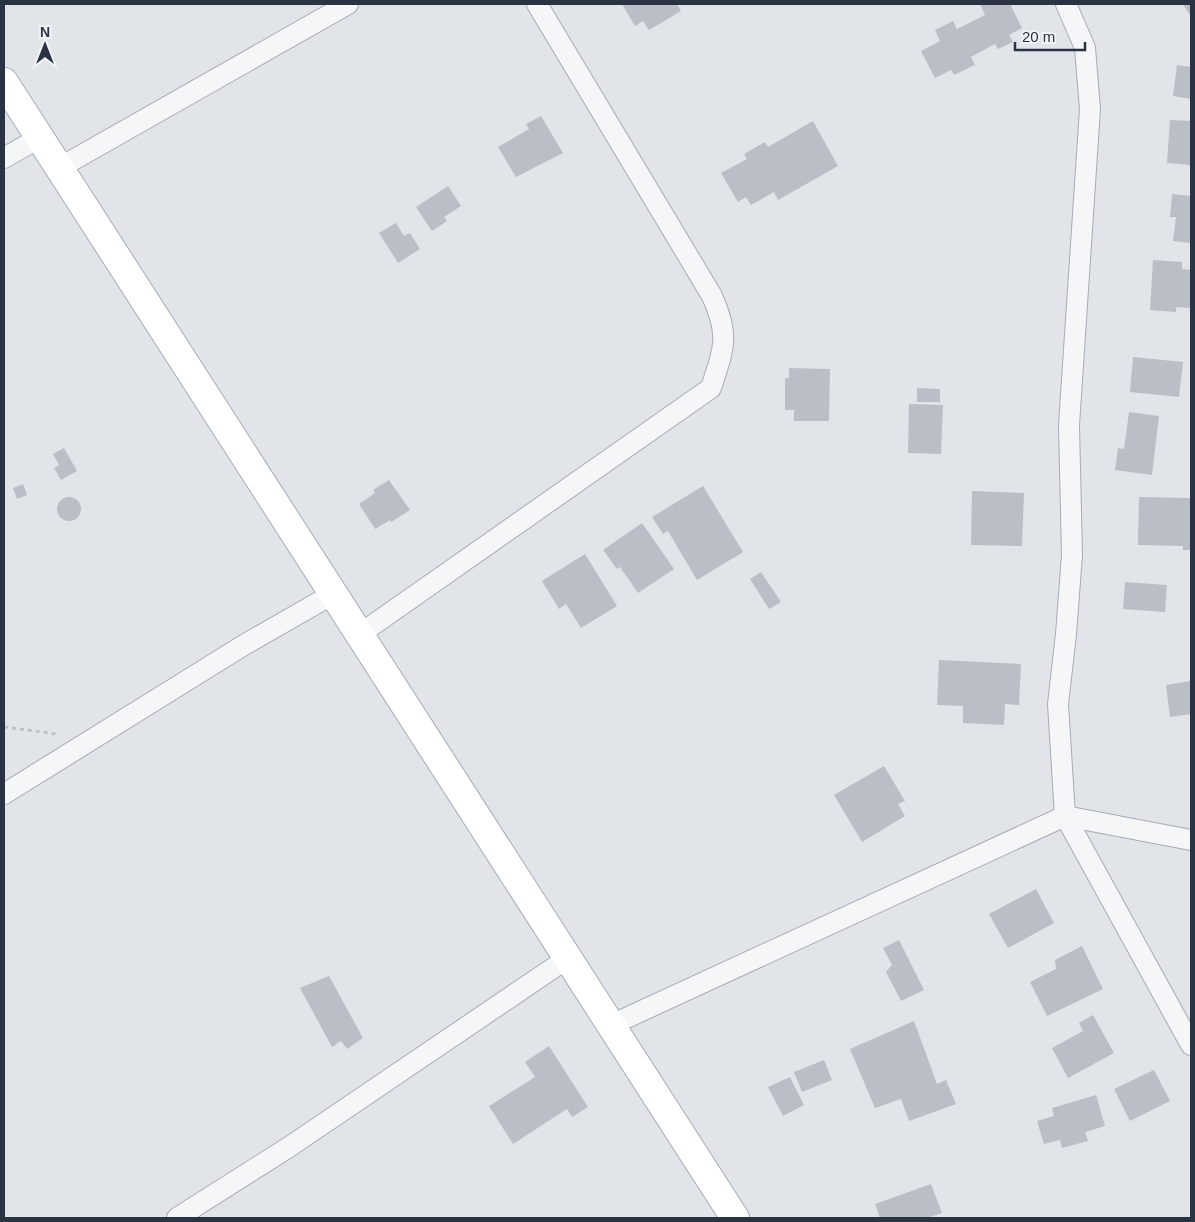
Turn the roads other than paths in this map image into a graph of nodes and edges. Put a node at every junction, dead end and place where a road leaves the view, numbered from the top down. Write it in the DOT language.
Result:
graph roads {
  1 [pos="348,4"];
  2 [pos="537,4"];
  3 [pos="1066,4"];
  4 [pos="4,82"];
  5 [pos="39,138"];
  6 [pos="4,158"];
  7 [pos="59,168"];
  8 [pos="333,594"];
  9 [pos="360,634"];
  10 [pos="4,794"];
  11 [pos="1065,816"];
  12 [pos="1191,840"];
  13 [pos="568,958"];
  14 [pos="611,1025"];
  15 [pos="1191,1045"];
  16 [pos="177,1218"];
  17 [pos="735,1218"];
  1 -- 7 [label="street"];
  2 -- 9 [label="street"];
  3 -- 11 [label="street"];
  4 -- 5 [label="street"];
  5 -- 6 [label="street"];
  5 -- 7 [label="street"];
  7 -- 8 [label="street"];
  8 -- 9 [label="street"];
  8 -- 10 [label="street"];
  9 -- 13 [label="street"];
  11 -- 12 [label="street"];
  11 -- 14 [label="street"];
  11 -- 15 [label="street"];
  13 -- 14 [label="street"];
  13 -- 16 [label="street"];
  14 -- 17 [label="street"];
}
